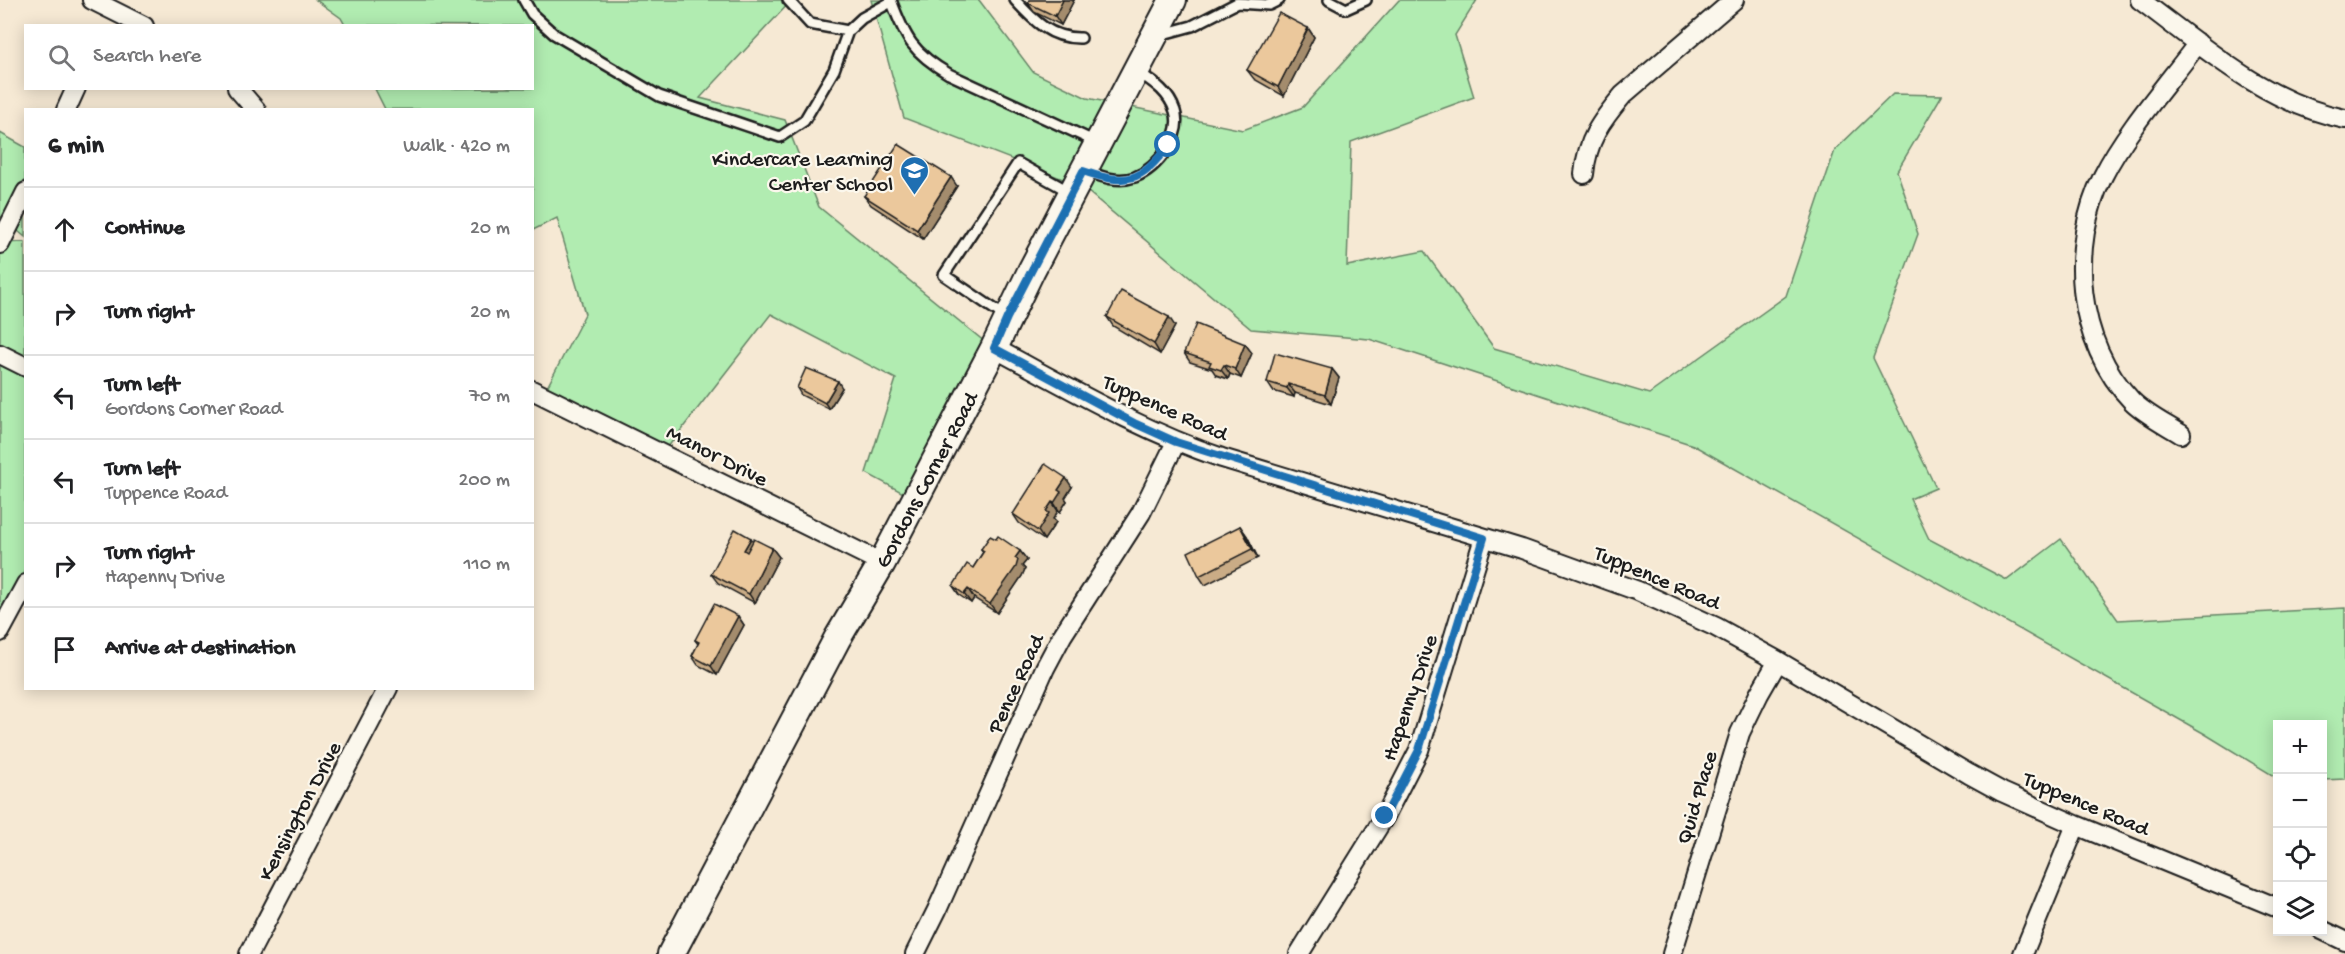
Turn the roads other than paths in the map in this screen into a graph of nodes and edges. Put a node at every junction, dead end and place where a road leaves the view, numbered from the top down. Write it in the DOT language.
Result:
graph roads {
  1 [pos="92,0"];
  2 [pos="524,0"];
  3 [pos="788,0"];
  4 [pos="1015,0"];
  5 [pos="1173,0"];
  6 [pos="1279,0"];
  7 [pos="1329,0"];
  8 [pos="1366,0"];
  9 [pos="1734,0"];
  10 [pos="2140,0"];
  11 [pos="891,1"];
  12 [pos="1025,4"];
  13 [pos="112,19"];
  14 [pos="135,24"];
  15 [pos="848,31"];
  16 [pos="1154,37"];
  17 [pos="1081,38"];
  18 [pos="2198,43"];
  19 [pos="1136,70"];
  20 [pos="75,90"];
  21 [pos="239,90"];
  22 [pos="67,108"];
  23 [pos="254,108"];
  24 [pos="2345,119"];
  25 [pos="1098,143"];
  26 [pos="1584,174"];
  27 [pos="1078,182"];
  28 [pos="24,196"];
  29 [pos="0,244"];
  30 [pos="1007,318"];
  31 [pos="994,348"];
  32 [pos="0,354"];
  33 [pos="24,366"];
  34 [pos="534,391"];
  35 [pos="2181,435"];
  36 [pos="1176,442"];
  37 [pos="1484,538"];
  38 [pos="882,562"];
  39 [pos="24,588"];
  40 [pos="0,632"];
  41 [pos="1778,661"];
  42 [pos="387,690"];
  43 [pos="2076,825"];
  44 [pos="2273,906"];
  45 [pos="2327,932"];
  46 [pos="2345,940"];
  47 [pos="249,954"];
  48 [pos="671,954"];
  49 [pos="915,954"];
  50 [pos="1299,954"];
  51 [pos="1672,954"];
  52 [pos="2022,954"];
  1 -- 13 [label="street"];
  2 -- 15 [label="lane"];
  3 -- 15 [label="lane"];
  4 -- 12 [label="lane"];
  5 -- 16 [label="street, Gordons Corner Road"];
  6 -- 16 [label="lane"];
  7 -- 8 [label="lane"];
  9 -- 26 [label="street"];
  10 -- 18 [label="street"];
  11 -- 15 [label="lane"];
  11 -- 25 [label="lane"];
  12 -- 17 [label="lane"];
  13 -- 14 [label="street"];
  16 -- 19 [label="street, Gordons Corner Road"];
  18 -- 24 [label="street"];
  18 -- 35 [label="street"];
  19 -- 25 [label="street, Gordons Corner Road"];
  19 -- 27 [label="lane"];
  20 -- 22 [label="street"];
  21 -- 23 [label="street"];
  25 -- 27 [label="street, Gordons Corner Road"];
  27 -- 30 [label="street, Gordons Corner Road"];
  27 -- 30 [label="lane"];
  28 -- 29 [label="street"];
  30 -- 31 [label="street, Gordons Corner Road"];
  31 -- 36 [label="street, Tuppence Road"];
  31 -- 38 [label="street, Gordons Corner Road"];
  32 -- 33 [label="street"];
  34 -- 38 [label="street, Manor Drive"];
  36 -- 37 [label="street, Tuppence Road"];
  36 -- 49 [label="street, Pence Road"];
  37 -- 41 [label="street, Tuppence Road"];
  37 -- 50 [label="street, Hapenny Drive"];
  38 -- 48 [label="street, Gordons Corner Road"];
  39 -- 40 [label="street"];
  41 -- 43 [label="street, Tuppence Road"];
  41 -- 51 [label="street, Quid Place"];
  42 -- 47 [label="street, Kensington Drive"];
  43 -- 44 [label="street, Tuppence Road"];
  43 -- 52 [label="street"];
  45 -- 46 [label="street"];
}
